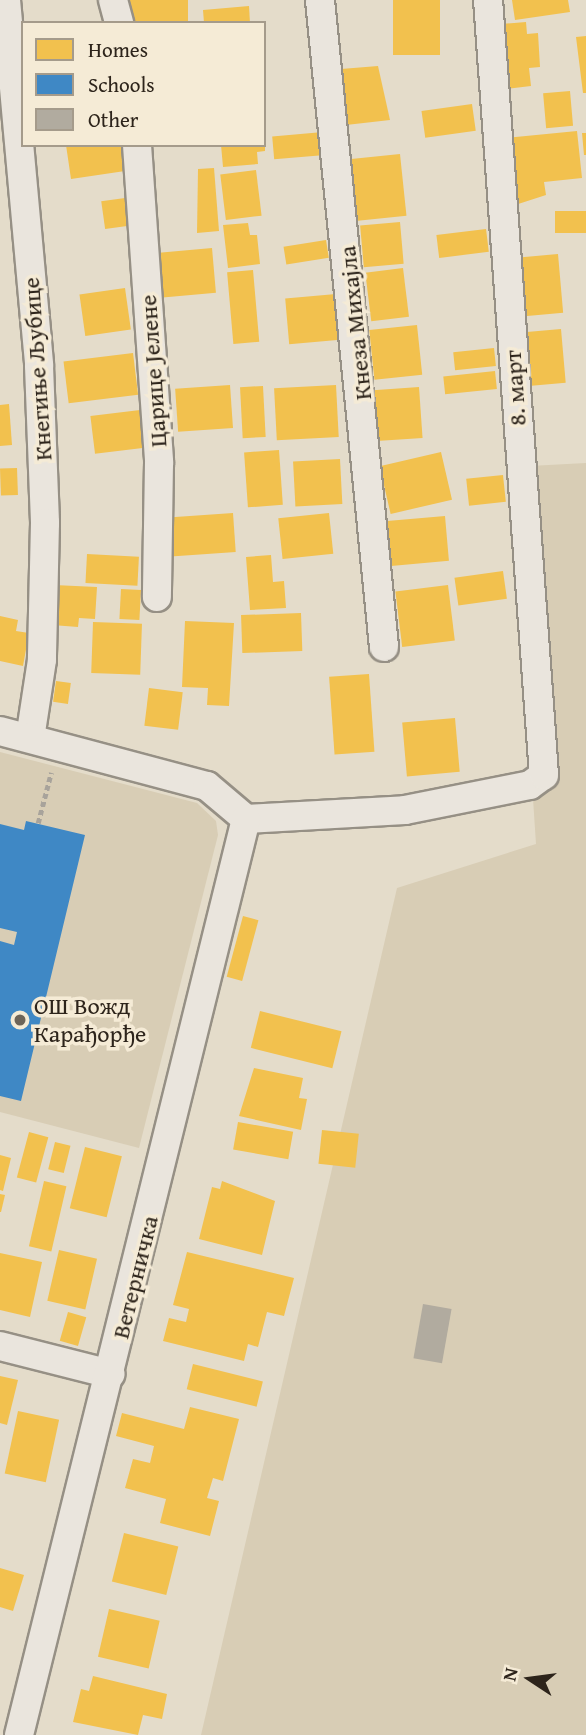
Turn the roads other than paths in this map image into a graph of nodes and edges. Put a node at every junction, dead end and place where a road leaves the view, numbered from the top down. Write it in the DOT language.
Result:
graph roads {
  1 [pos="6,0"];
  2 [pos="113,0"];
  3 [pos="320,0"];
  4 [pos="488,0"];
  5 [pos="118,21"];
  6 [pos="137,147"];
  7 [pos="157,597"];
  8 [pos="384,646"];
  9 [pos="0,731"];
  10 [pos="30,738"];
  11 [pos="246,819"];
  12 [pos="0,1346"];
  13 [pos="111,1374"];
  14 [pos="19,1735"];
  1 -- 10 [label="street, Кнегиње Љубице"];
  2 -- 5 [label="street"];
  3 -- 8 [label="street, Кнеза Михајла"];
  4 -- 11 [label="street, 8. март"];
  6 -- 7 [label="street, Царице Јелене"];
  9 -- 10 [label="street"];
  10 -- 11 [label="street"];
  11 -- 13 [label="street, Ветерничка"];
  12 -- 13 [label="street"];
  13 -- 14 [label="street, Ветерничка"];
}
